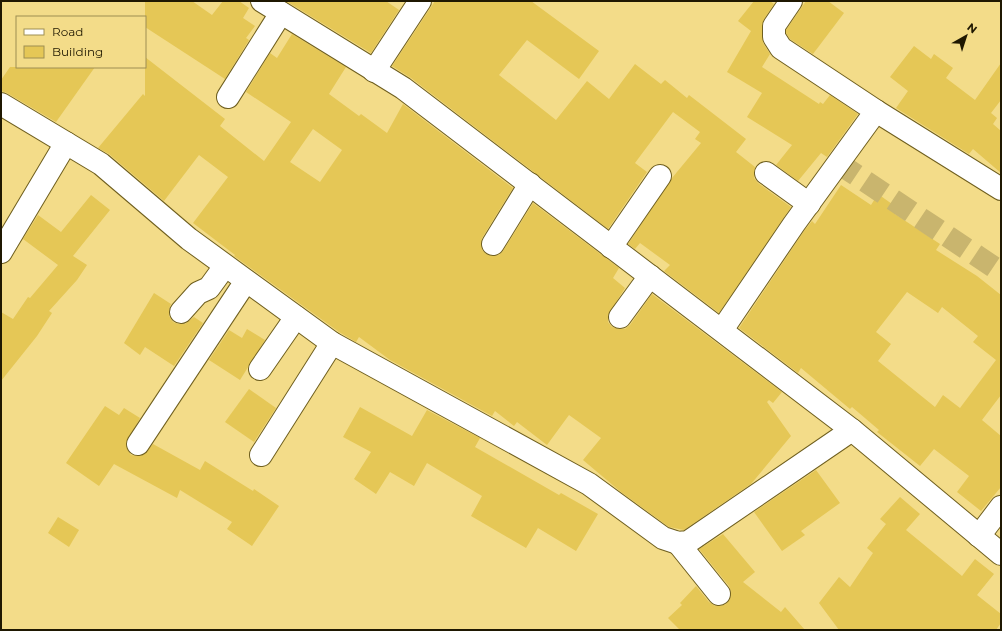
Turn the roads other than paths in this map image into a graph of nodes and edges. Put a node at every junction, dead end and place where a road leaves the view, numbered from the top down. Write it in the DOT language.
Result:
graph roads {
  1 [pos="262,1"];
  2 [pos="420,1"];
  3 [pos="792,1"];
  4 [pos="281,13"];
  5 [pos="374,71"];
  6 [pos="228,97"];
  7 [pos="1,104"];
  8 [pos="876,111"];
  9 [pos="66,143"];
  10 [pos="766,173"];
  11 [pos="660,176"];
  12 [pos="530,184"];
  13 [pos="1001,189"];
  14 [pos="809,204"];
  15 [pos="493,244"];
  16 [pos="612,247"];
  17 [pos="1,252"];
  18 [pos="225,266"];
  19 [pos="650,276"];
  20 [pos="246,281"];
  21 [pos="181,312"];
  22 [pos="296,317"];
  23 [pos="620,317"];
  24 [pos="722,330"];
  25 [pos="332,343"];
  26 [pos="260,369"];
  27 [pos="852,430"];
  28 [pos="138,444"];
  29 [pos="261,455"];
  30 [pos="1001,507"];
  31 [pos="980,536"];
  32 [pos="678,543"];
  33 [pos="1001,554"];
  34 [pos="719,594"];
  1 -- 4 [label="street"];
  2 -- 5 [label="street"];
  3 -- 8 [label="street"];
  4 -- 5 [label="street"];
  4 -- 6 [label="street"];
  5 -- 12 [label="street"];
  7 -- 9 [label="street"];
  8 -- 13 [label="street"];
  8 -- 14 [label="street"];
  9 -- 17 [label="street"];
  9 -- 18 [label="street"];
  10 -- 14 [label="street"];
  11 -- 16 [label="street"];
  12 -- 15 [label="street"];
  12 -- 16 [label="street"];
  14 -- 24 [label="street"];
  16 -- 19 [label="street"];
  18 -- 20 [label="street"];
  18 -- 21 [label="street"];
  19 -- 23 [label="street"];
  19 -- 24 [label="street"];
  20 -- 22 [label="street"];
  20 -- 28 [label="street"];
  22 -- 25 [label="street"];
  22 -- 26 [label="street"];
  24 -- 27 [label="street"];
  25 -- 29 [label="street"];
  25 -- 32 [label="street"];
  27 -- 31 [label="street"];
  27 -- 32 [label="street"];
  30 -- 31 [label="street"];
  31 -- 33 [label="street"];
  32 -- 34 [label="street"];
}
